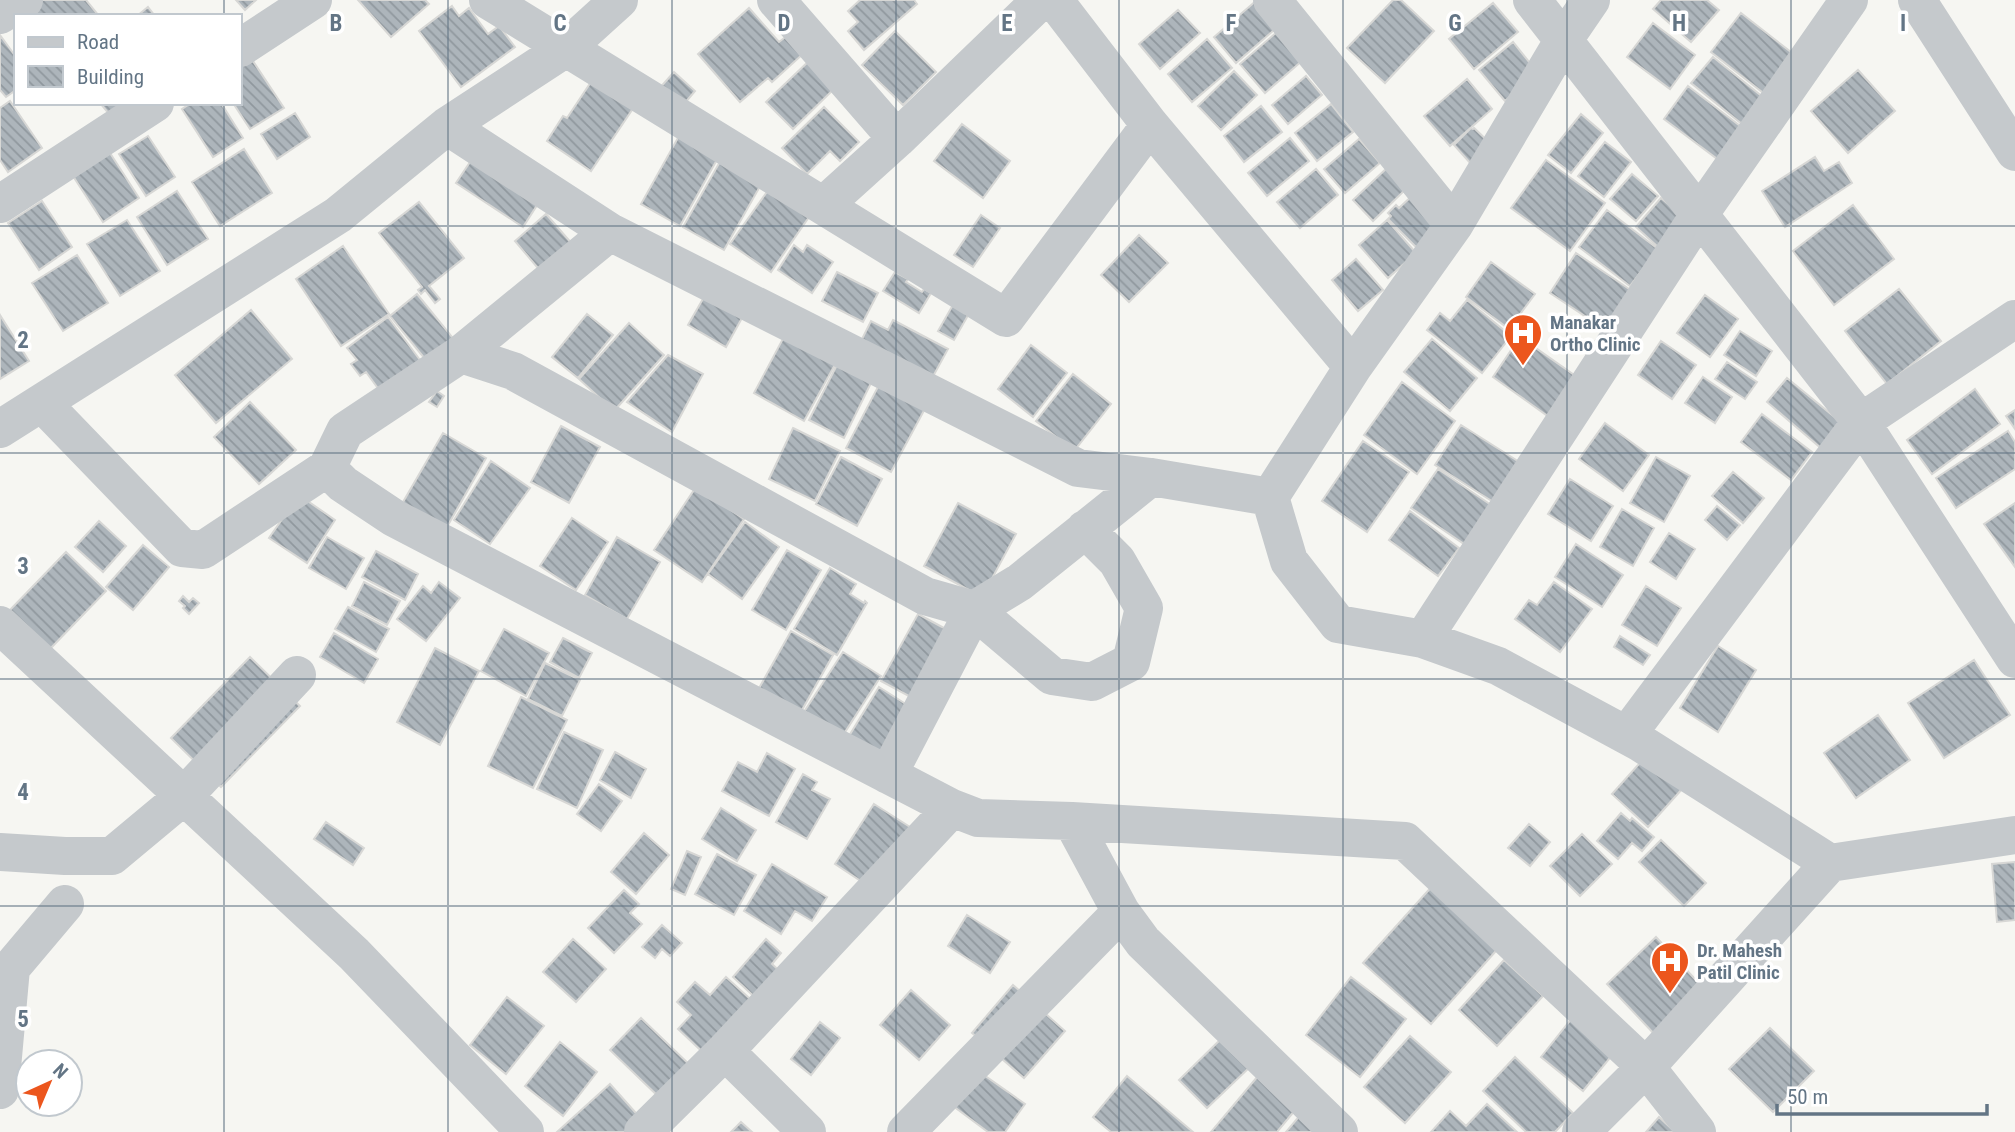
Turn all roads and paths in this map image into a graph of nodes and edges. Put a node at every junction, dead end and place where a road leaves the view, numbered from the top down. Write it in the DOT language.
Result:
graph roads {
  1 [pos="24,0"];
  2 [pos="313,0"];
  3 [pos="488,0"];
  4 [pos="619,0"];
  5 [pos="776,0"];
  6 [pos="1041,0"];
  7 [pos="1054,0"];
  8 [pos="1272,0"];
  9 [pos="1532,0"];
  10 [pos="1591,0"];
  11 [pos="1849,0"];
  12 [pos="1917,0"];
  13 [pos="0,15"];
  14 [pos="1563,41"];
  15 [pos="242,47"];
  16 [pos="566,48"];
  17 [pos="152,105"];
  18 [pos="1150,125"];
  19 [pos="447,127"];
  20 [pos="897,139"];
  21 [pos="2015,152"];
  22 [pos="0,204"];
  23 [pos="824,205"];
  24 [pos="1699,215"];
  25 [pos="1454,225"];
  26 [pos="610,232"];
  27 [pos="2015,320"];
  28 [pos="461,354"];
  29 [pos="1353,367"];
  30 [pos="42,403"];
  31 [pos="1861,422"];
  32 [pos="0,429"];
  33 [pos="327,468"];
  34 [pos="1151,477"];
  35 [pos="1270,497"];
  36 [pos="1085,529"];
  37 [pos="974,610"];
  38 [pos="0,625"];
  39 [pos="1423,639"];
  40 [pos="2015,659"];
  41 [pos="297,675"];
  42 [pos="1627,735"];
  43 [pos="888,775"];
  44 [pos="184,796"];
  45 [pos="952,808"];
  46 [pos="1072,821"];
  47 [pos="2015,835"];
  48 [pos="0,852"];
  49 [pos="1830,863"];
  50 [pos="65,904"];
  51 [pos="1121,912"];
  52 [pos="725,1051"];
  53 [pos="1646,1068"];
  54 [pos="0,1090"];
  55 [pos="525,1132"];
  56 [pos="643,1132"];
  57 [pos="807,1132"];
  58 [pos="906,1132"];
  59 [pos="1339,1132"];
  60 [pos="1581,1132"];
  61 [pos="1697,1132"];
  1 -- 13 [label="street"];
  2 -- 15 [label="street"];
  3 -- 16 [label="street"];
  4 -- 16 [label="street"];
  5 -- 20 [label="street"];
  6 -- 20 [label="street"];
  7 -- 18 [label="street"];
  8 -- 25 [label="street"];
  9 -- 14 [label="street"];
  10 -- 14 [label="street"];
  11 -- 24 [label="street"];
  12 -- 21 [label="street"];
  14 -- 24 [label="street"];
  14 -- 25 [label="street"];
  16 -- 19 [label="street"];
  16 -- 23 [label="street"];
  17 -- 22 [label="street"];
  18 -- 23 [label="street"];
  18 -- 29 [label="street"];
  19 -- 26 [label="street"];
  19 -- 30 [label="street"];
  20 -- 23 [label="street"];
  24 -- 31 [label="street"];
  24 -- 39 [label="street"];
  25 -- 29 [label="street"];
  26 -- 28 [label="street"];
  26 -- 34 [label="street"];
  27 -- 31 [label="street"];
  28 -- 33 [label="street"];
  28 -- 37 [label="street"];
  29 -- 35 [label="street"];
  30 -- 32 [label="street"];
  30 -- 33 [label="street"];
  31 -- 40 [label="street"];
  31 -- 42 [label="street"];
  33 -- 43 [label="street"];
  34 -- 35 [label="street"];
  34 -- 36 [label="street"];
  35 -- 39 [label="street"];
  36 -- 37 [label="street"];
  36 -- 37 [label="street"];
  37 -- 43 [label="street"];
  38 -- 44 [label="street"];
  39 -- 42 [label="street"];
  41 -- 44 [label="street"];
  42 -- 49 [label="street"];
  43 -- 45 [label="street"];
  44 -- 48 [label="street"];
  44 -- 55 [label="street"];
  45 -- 46 [label="street"];
  45 -- 52 [label="street"];
  46 -- 51 [label="street"];
  46 -- 53 [label="street"];
  47 -- 49 [label="street"];
  49 -- 53 [label="street"];
  50 -- 54 [label="street"];
  51 -- 58 [label="street"];
  51 -- 59 [label="street"];
  52 -- 56 [label="street"];
  52 -- 57 [label="street"];
  53 -- 60 [label="street"];
  53 -- 61 [label="street"];
}
